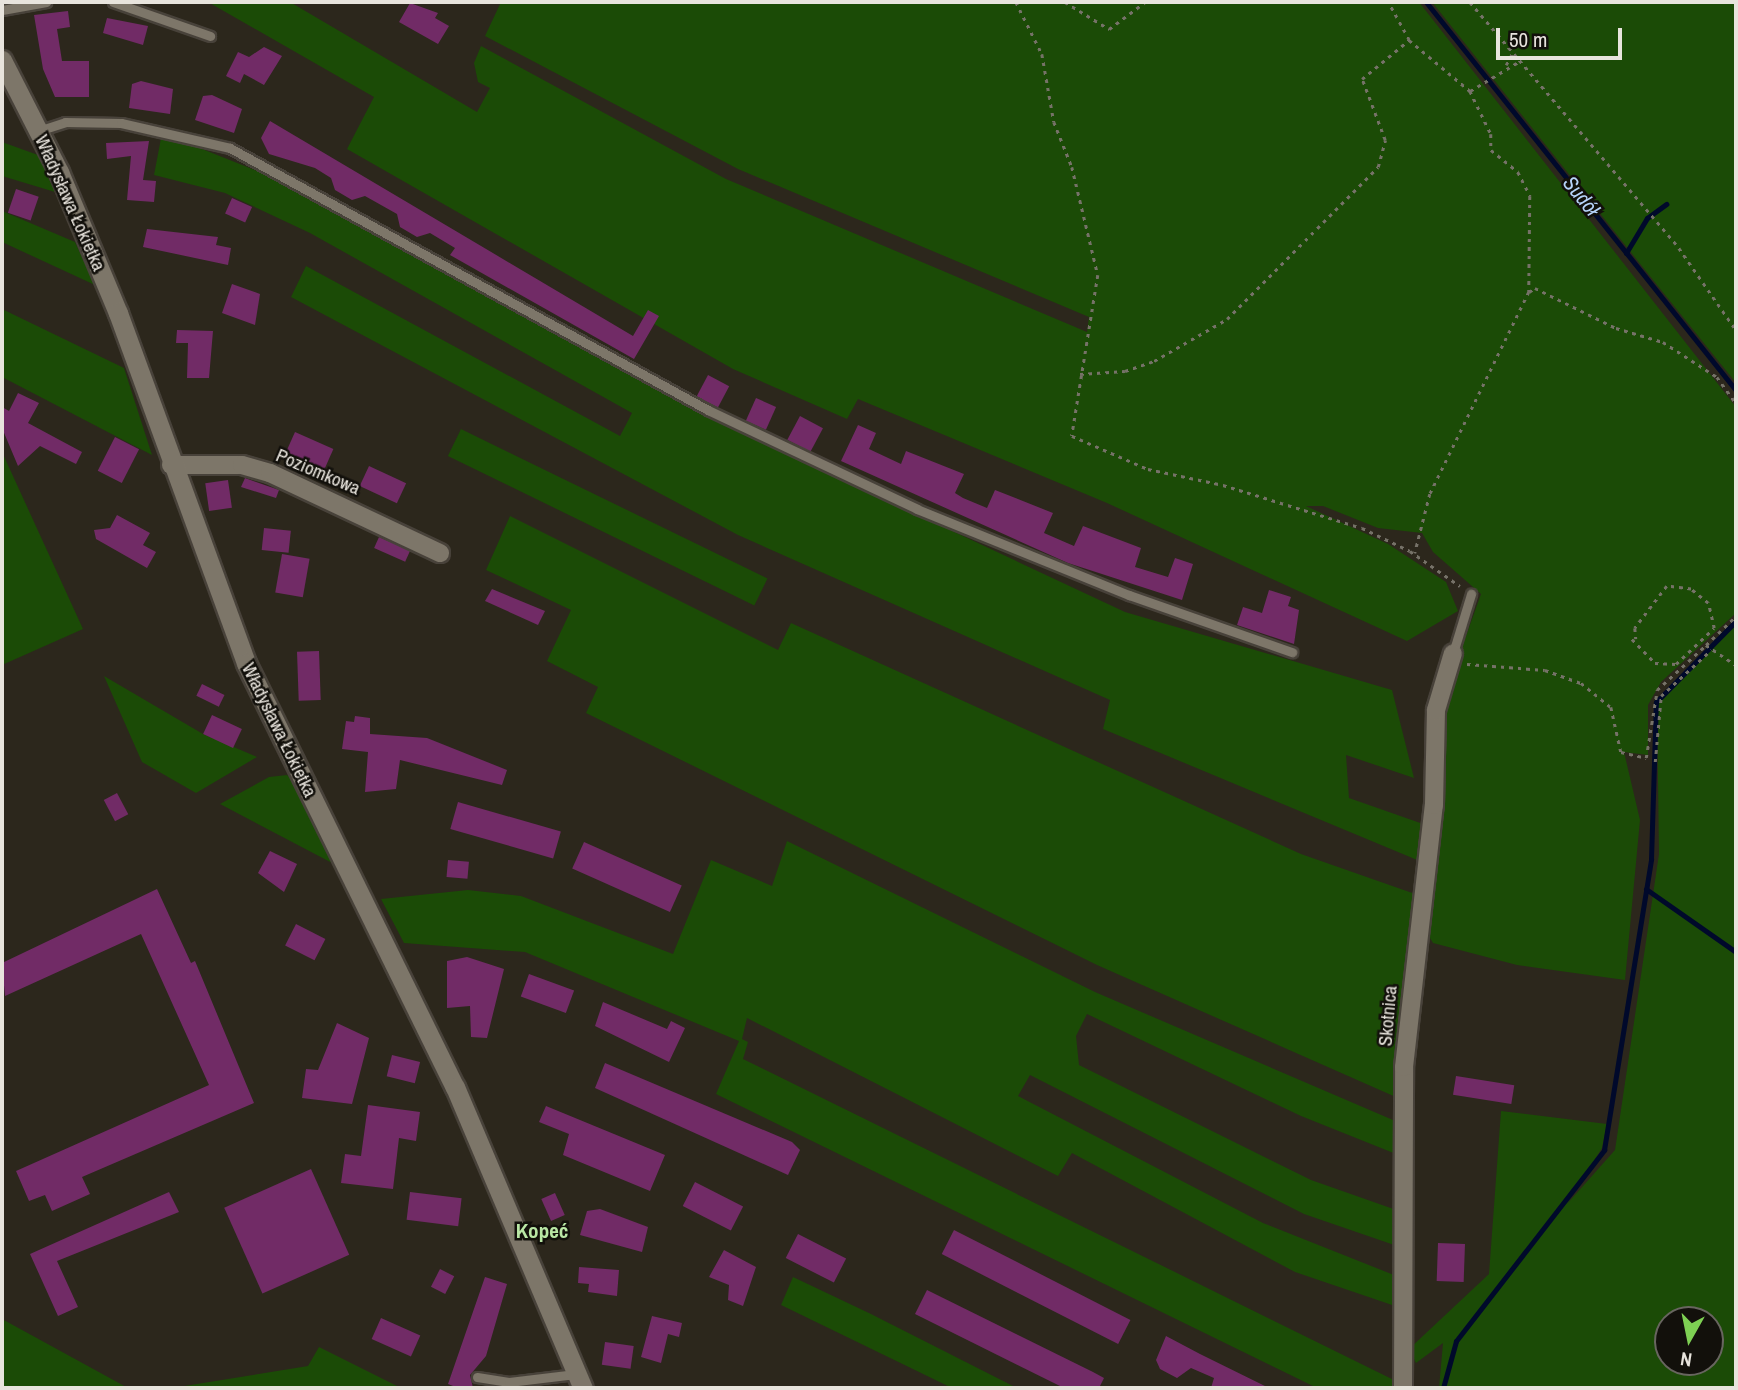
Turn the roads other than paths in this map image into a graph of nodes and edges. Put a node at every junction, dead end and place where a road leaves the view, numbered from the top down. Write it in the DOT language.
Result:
graph roads {
  1 [pos="46,2"];
  2 [pos="113,2"];
  3 [pos="2,10"];
  4 [pos="210,36"];
  5 [pos="2,60"];
  6 [pos="38,131"];
  7 [pos="171,466"];
  8 [pos="440,553"];
  9 [pos="1471,594"];
  10 [pos="1292,652"];
  11 [pos="1451,657"];
  12 [pos="477,1377"];
  13 [pos="580,1381"];
  14 [pos="1403,1388"];
  1 -- 3 [label="lane"];
  2 -- 4 [label="lane"];
  5 -- 6 [label="street, Władysława Łokietka"];
  6 -- 7 [label="street, Władysława Łokietka"];
  6 -- 10 [label="lane"];
  7 -- 8 [label="street, Poziomkowa"];
  7 -- 13 [label="street, Władysława Łokietka"];
  9 -- 11 [label="lane"];
  11 -- 14 [label="street, Skotnica"];
  12 -- 13 [label="lane"];
}
